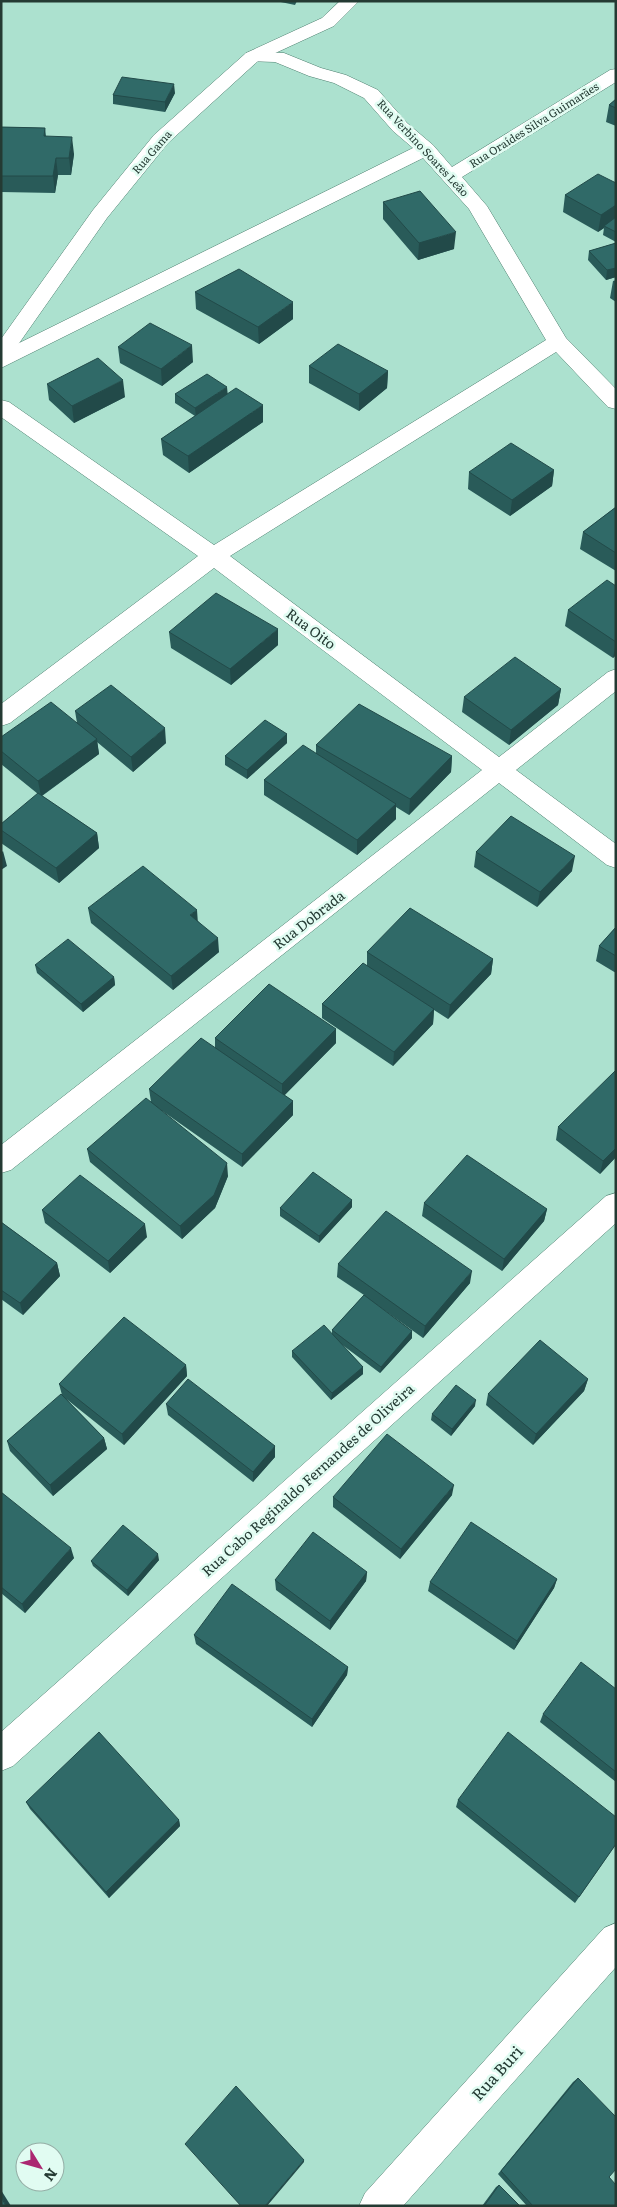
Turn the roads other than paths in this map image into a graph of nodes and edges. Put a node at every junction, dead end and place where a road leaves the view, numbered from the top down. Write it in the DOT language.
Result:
graph roads {
  1 [pos="350,1"];
  2 [pos="252,57"];
  3 [pos="616,74"];
  4 [pos="426,149"];
  5 [pos="451,176"];
  6 [pos="558,342"];
  7 [pos="1,354"];
  8 [pos="1,361"];
  9 [pos="616,368"];
  10 [pos="595,382"];
  11 [pos="616,402"];
  12 [pos="1,407"];
  13 [pos="214,556"];
  14 [pos="616,678"];
  15 [pos="1,717"];
  16 [pos="499,771"];
  17 [pos="616,858"];
  18 [pos="1,1161"];
  19 [pos="616,1205"];
  20 [pos="1,1754"];
  21 [pos="616,1940"];
  22 [pos="378,2206"];
  1 -- 2 [label="street, Rua Gama"];
  2 -- 4 [label="street, Rua Verbino Soares Leão"];
  2 -- 7 [label="street, Rua Gama"];
  3 -- 5 [label="street, Rua Oraídes Silva Guimarães"];
  4 -- 5 [label="street, Rua Verbino Soares Leão"];
  4 -- 8 [label="street"];
  5 -- 6 [label="street, Rua Verbino Soares Leão"];
  6 -- 10 [label="street, Rua Verbino Soares Leão"];
  6 -- 13 [label="street"];
  9 -- 10 [label="street"];
  10 -- 11 [label="street, Rua Verbino Soares Leão"];
  12 -- 13 [label="street, Rua Oito"];
  13 -- 15 [label="street"];
  13 -- 16 [label="street, Rua Oito"];
  14 -- 16 [label="street, Rua Dobrada"];
  16 -- 17 [label="street, Rua Oito"];
  16 -- 18 [label="street, Rua Dobrada"];
  19 -- 20 [label="street, Rua Cabo Reginaldo Fernandes de Oliveira"];
  21 -- 22 [label="street, Rua Buri"];
}
